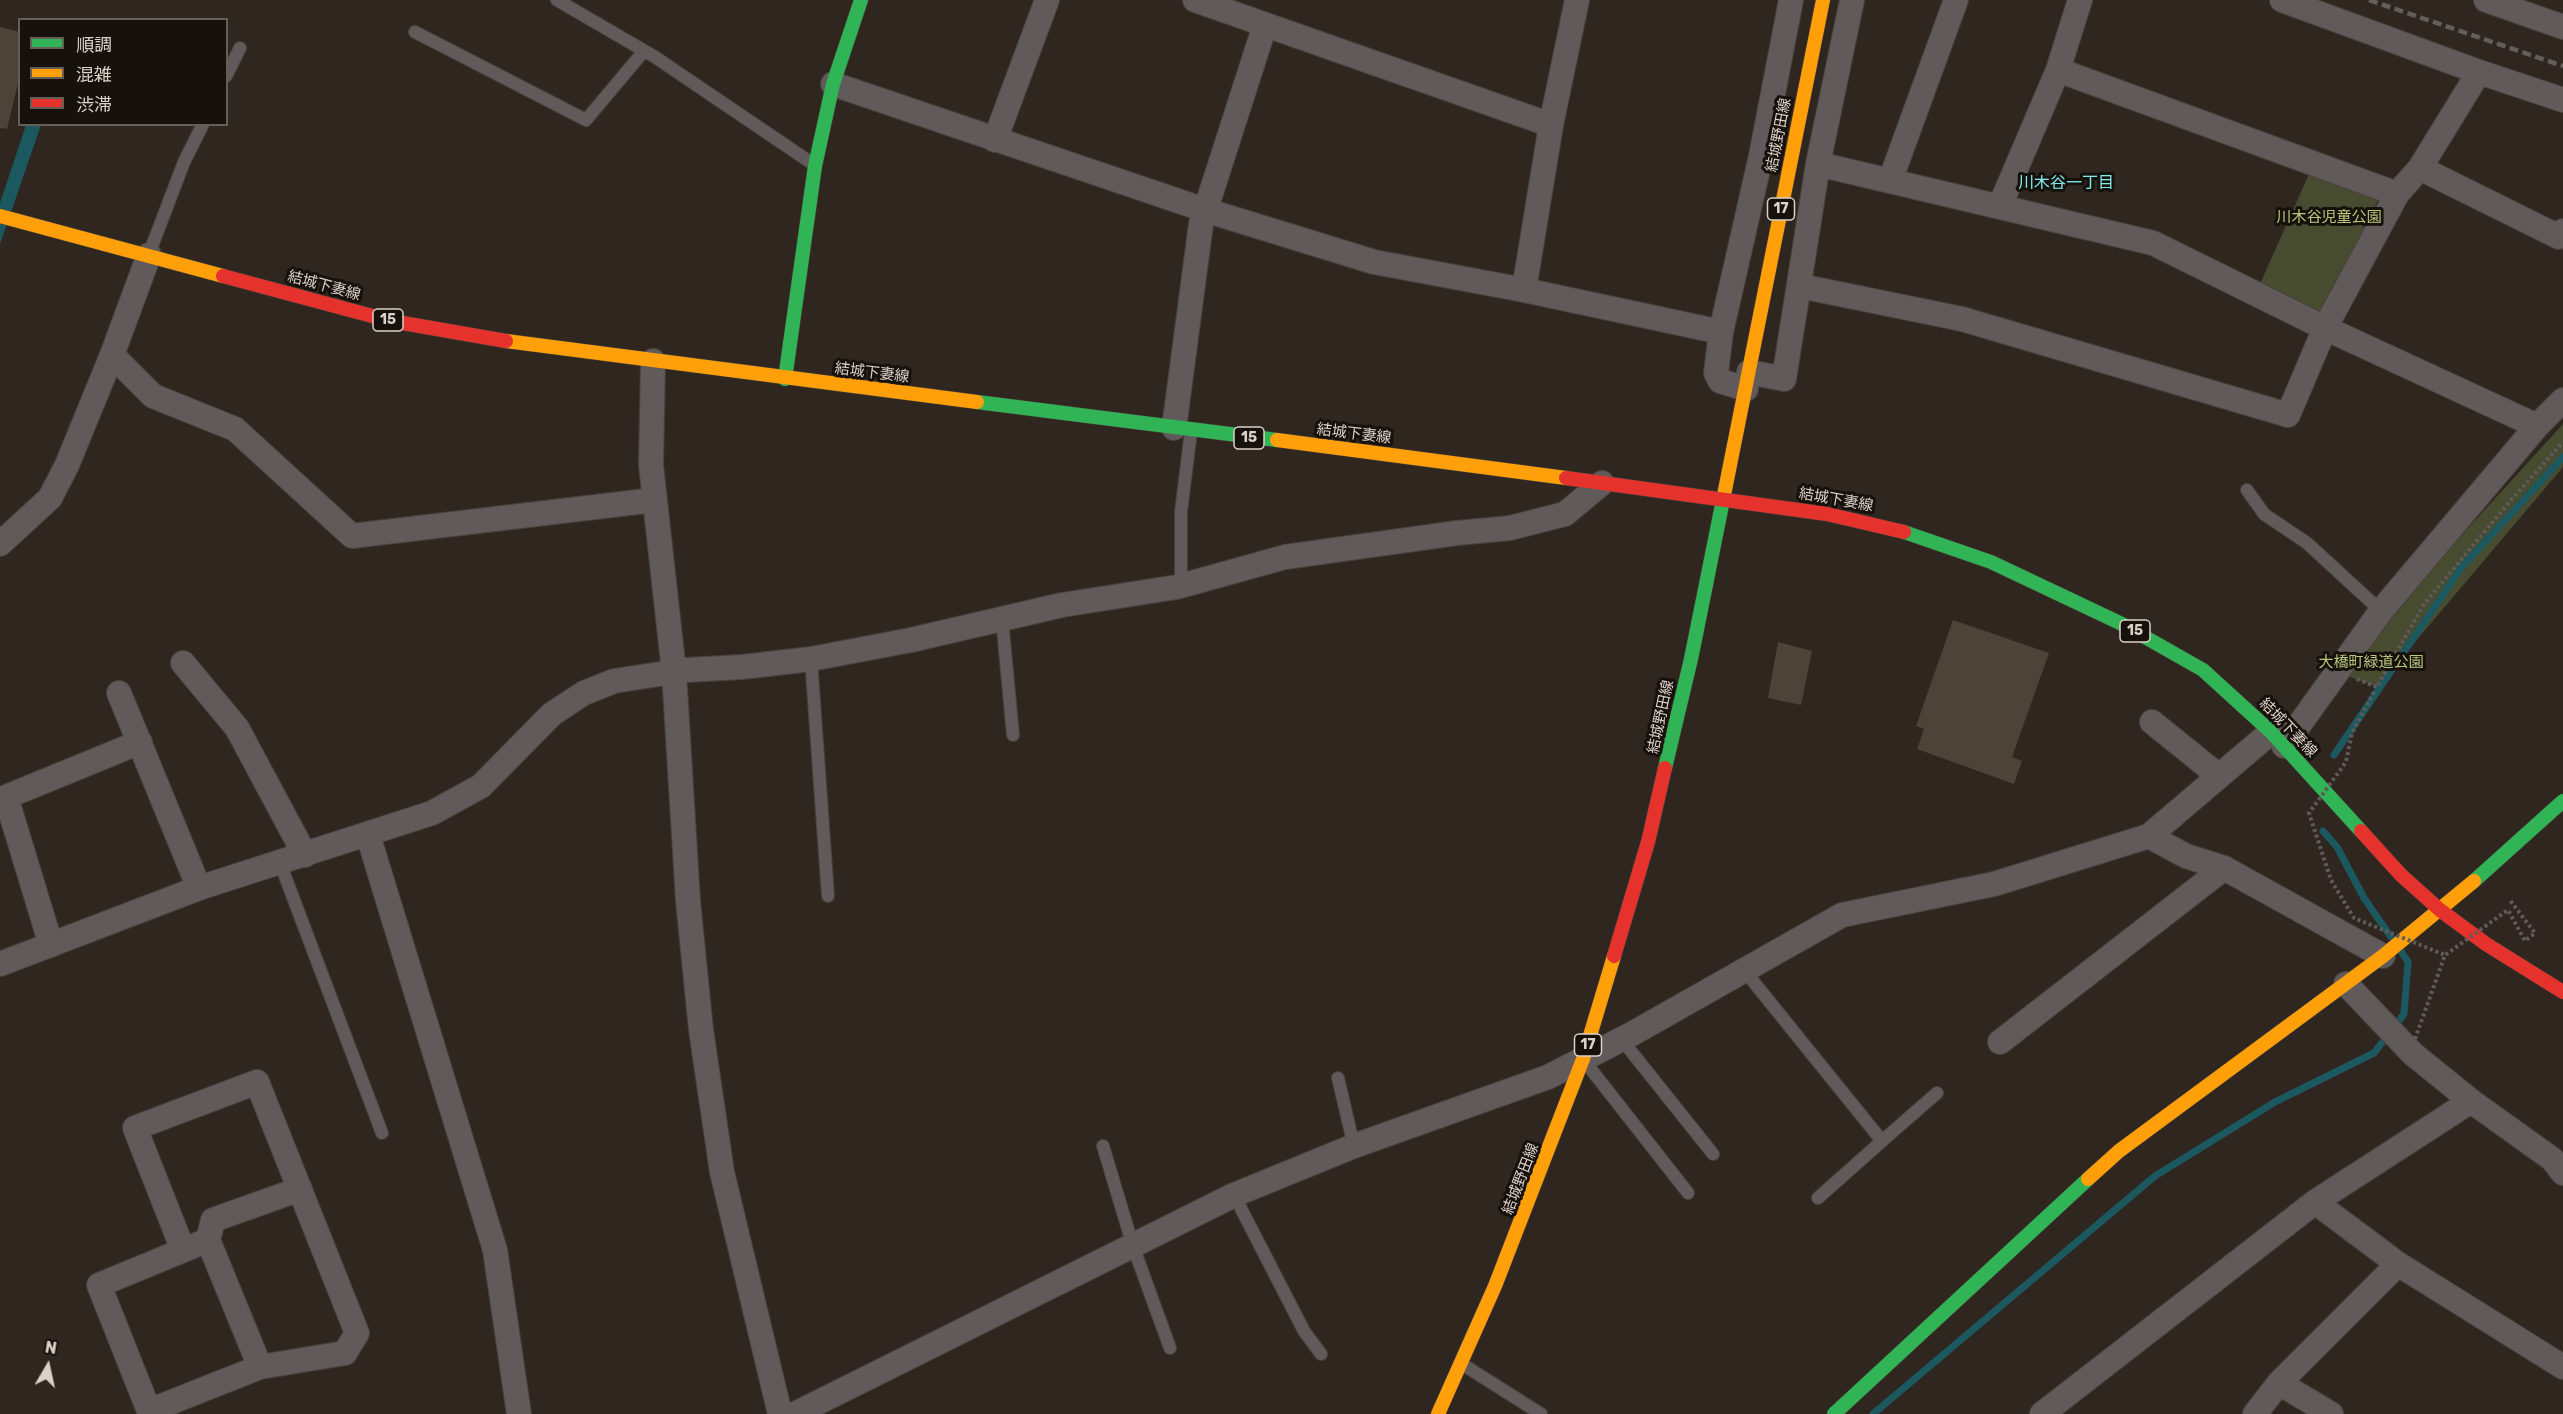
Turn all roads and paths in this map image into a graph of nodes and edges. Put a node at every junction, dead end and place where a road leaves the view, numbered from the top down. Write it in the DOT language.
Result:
graph roads {
  1 [pos="557,0"];
  2 [pos="861,0"];
  3 [pos="1047,0"];
  4 [pos="1195,0"];
  5 [pos="1577,0"];
  6 [pos="1791,0"];
  7 [pos="1823,0"];
  8 [pos="1852,0"];
  9 [pos="1956,0"];
  10 [pos="2080,0"];
  11 [pos="2282,0"];
  12 [pos="2486,0"];
  13 [pos="2562,21"];
  14 [pos="1265,25"];
  15 [pos="415,33"];
  16 [pos="240,48"];
  17 [pos="644,51"];
  18 [pos="2058,69"];
  19 [pos="228,72"];
  20 [pos="2479,72"];
  21 [pos="833,84"];
  22 [pos="2563,100"];
  23 [pos="1551,125"];
  24 [pos="202,126"];
  25 [pos="995,140"];
  26 [pos="1818,165"];
  27 [pos="815,166"];
  28 [pos="2420,168"];
  29 [pos="1890,182"];
  30 [pos="2397,194"];
  31 [pos="2000,206"];
  32 [pos="1205,210"];
  33 [pos="0,216"];
  34 [pos="2563,231"];
  35 [pos="149,255"];
  36 [pos="1800,286"];
  37 [pos="1524,290"];
  38 [pos="2325,328"];
  39 [pos="1721,332"];
  40 [pos="112,355"];
  41 [pos="653,361"];
  42 [pos="785,379"];
  43 [pos="1748,380"];
  44 [pos="2563,400"];
  45 [pos="2537,426"];
  46 [pos="1182,429"];
  47 [pos="2563,442"];
  48 [pos="1602,483"];
  49 [pos="2247,490"];
  50 [pos="1723,498"];
  51 [pos="654,500"];
  52 [pos="0,544"];
  53 [pos="1181,586"];
  54 [pos="2381,611"];
  55 [pos="1002,619"];
  56 [pos="811,659"];
  57 [pos="183,663"];
  58 [pos="674,672"];
  59 [pos="2377,687"];
  60 [pos="119,693"];
  61 [pos="2374,693"];
  62 [pos="2152,722"];
  63 [pos="1013,735"];
  64 [pos="2277,739"];
  65 [pos="140,742"];
  66 [pos="2219,776"];
  67 [pos="2563,801"];
  68 [pos="368,835"];
  69 [pos="2150,836"];
  70 [pos="304,855"];
  71 [pos="280,863"];
  72 [pos="2224,868"];
  73 [pos="199,888"];
  74 [pos="828,896"];
  75 [pos="2509,899"];
  76 [pos="2440,910"];
  77 [pos="51,945"];
  78 [pos="2445,955"];
  79 [pos="2384,956"];
  80 [pos="0,964"];
  81 [pos="1744,970"];
  82 [pos="2346,984"];
  83 [pos="2563,992"];
  84 [pos="2415,1039"];
  85 [pos="1622,1040"];
  86 [pos="2000,1042"];
  87 [pos="1583,1059"];
  88 [pos="1338,1078"];
  89 [pos="1938,1093"];
  90 [pos="2471,1101"];
  91 [pos="382,1133"];
  92 [pos="1882,1141"];
  93 [pos="1103,1146"];
  94 [pos="1354,1146"];
  95 [pos="1713,1154"];
  96 [pos="2563,1173"];
  97 [pos="300,1189"];
  98 [pos="1688,1193"];
  99 [pos="1234,1195"];
  100 [pos="1818,1198"];
  101 [pos="2315,1202"];
  102 [pos="208,1240"];
  103 [pos="1133,1245"];
  104 [pos="183,1250"];
  105 [pos="2398,1264"];
  106 [pos="1170,1348"];
  107 [pos="1321,1354"];
  108 [pos="1461,1364"];
  109 [pos="260,1367"];
  110 [pos="2563,1367"];
  111 [pos="2279,1383"];
  112 [pos="149,1412"];
  113 [pos="519,1414"];
  114 [pos="780,1414"];
  115 [pos="795,1414"];
  116 [pos="1438,1414"];
  117 [pos="1541,1414"];
  118 [pos="1834,1414"];
  119 [pos="2042,1414"];
  120 [pos="2255,1414"];
  121 [pos="2331,1414"];
  1 -- 17 [label="lane"];
  2 -- 21 [label="main road"];
  3 -- 25 [label="street"];
  4 -- 14 [label="street"];
  5 -- 23 [label="street"];
  6 -- 39 [label="street"];
  7 -- 43 [label="main road, 結城野田線 / 17"];
  8 -- 26 [label="street"];
  9 -- 29 [label="street"];
  10 -- 18 [label="street"];
  11 -- 20 [label="street"];
  12 -- 13 [label="street"];
  14 -- 23 [label="street"];
  14 -- 32 [label="street"];
  15 -- 17 [label="lane"];
  16 -- 19 [label="lane"];
  17 -- 27 [label="lane"];
  18 -- 30 [label="street"];
  18 -- 31 [label="street"];
  20 -- 22 [label="street"];
  20 -- 28 [label="street"];
  21 -- 25 [label="street"];
  21 -- 27 [label="main road"];
  23 -- 37 [label="street"];
  24 -- 35 [label="lane"];
  25 -- 32 [label="street"];
  26 -- 29 [label="street"];
  26 -- 36 [label="street"];
  27 -- 42 [label="main road"];
  28 -- 30 [label="street"];
  28 -- 34 [label="street"];
  29 -- 31 [label="street"];
  30 -- 38 [label="street"];
  31 -- 38 [label="street"];
  32 -- 37 [label="street"];
  32 -- 46 [label="street"];
  33 -- 35 [label="main road, 結城下妻線 / 15"];
  35 -- 40 [label="street"];
  35 -- 41 [label="main road, 結城下妻線 / 15"];
  36 -- 38 [label="street"];
  36 -- 43 [label="street"];
  37 -- 39 [label="street"];
  38 -- 45 [label="street"];
  39 -- 43 [label="street"];
  40 -- 51 [label="street"];
  40 -- 52 [label="street"];
  41 -- 42 [label="main road, 結城下妻線 / 15"];
  41 -- 51 [label="street"];
  42 -- 46 [label="main road, 結城下妻線 / 15"];
  43 -- 50 [label="main road, 結城野田線 / 17"];
  44 -- 45 [label="street"];
  45 -- 54 [label="street"];
  46 -- 48 [label="main road, 結城下妻線 / 15"];
  46 -- 53 [label="lane"];
  47 -- 59 [label="path"];
  48 -- 50 [label="main road, 結城下妻線 / 15"];
  48 -- 53 [label="street"];
  49 -- 54 [label="lane"];
  50 -- 64 [label="main road, 結城下妻線 / 15"];
  50 -- 87 [label="main road, 結城野田線 / 17"];
  51 -- 58 [label="street"];
  53 -- 55 [label="street"];
  54 -- 64 [label="street"];
  55 -- 56 [label="street"];
  55 -- 63 [label="lane"];
  56 -- 58 [label="street"];
  56 -- 74 [label="lane"];
  57 -- 70 [label="street"];
  58 -- 68 [label="street"];
  58 -- 114 [label="street"];
  60 -- 65 [label="street"];
  61 -- 78 [label="path, bridge"];
  62 -- 66 [label="street"];
  64 -- 66 [label="street"];
  64 -- 76 [label="main road, 結城下妻線 / 15"];
  65 -- 73 [label="street"];
  65 -- 77 [label="street"];
  66 -- 69 [label="street"];
  67 -- 76 [label="main road"];
  68 -- 70 [label="street"];
  68 -- 113 [label="street"];
  69 -- 72 [label="street"];
  69 -- 81 [label="street"];
  70 -- 71 [label="street"];
  71 -- 73 [label="street"];
  71 -- 91 [label="lane"];
  72 -- 79 [label="street"];
  72 -- 86 [label="street"];
  73 -- 77 [label="street"];
  75 -- 78 [label="path, bridge"];
  76 -- 79 [label="main road"];
  76 -- 83 [label="main road, 結城下妻線 / 15"];
  77 -- 80 [label="street"];
  78 -- 84 [label="path, bridge"];
  79 -- 82 [label="main road"];
  81 -- 85 [label="street"];
  81 -- 92 [label="lane"];
  82 -- 90 [label="street"];
  82 -- 118 [label="main road"];
  85 -- 87 [label="street"];
  85 -- 95 [label="lane"];
  87 -- 94 [label="street"];
  87 -- 98 [label="lane"];
  87 -- 108 [label="main road, 結城野田線 / 17"];
  88 -- 94 [label="lane"];
  89 -- 92 [label="lane"];
  90 -- 96 [label="street"];
  90 -- 101 [label="street"];
  92 -- 100 [label="lane"];
  93 -- 103 [label="lane"];
  94 -- 99 [label="street"];
  97 -- 102 [label="street"];
  97 -- 104 [label="street"];
  97 -- 109 [label="street"];
  99 -- 103 [label="street"];
  99 -- 107 [label="lane"];
  101 -- 105 [label="street"];
  101 -- 119 [label="street"];
  102 -- 104 [label="street"];
  102 -- 109 [label="street"];
  103 -- 106 [label="lane"];
  103 -- 115 [label="street"];
  104 -- 112 [label="street"];
  105 -- 110 [label="street"];
  105 -- 111 [label="street"];
  108 -- 116 [label="main road, 結城野田線 / 17"];
  108 -- 117 [label="lane"];
  109 -- 112 [label="street"];
  111 -- 120 [label="street"];
  111 -- 121 [label="street"];
}
